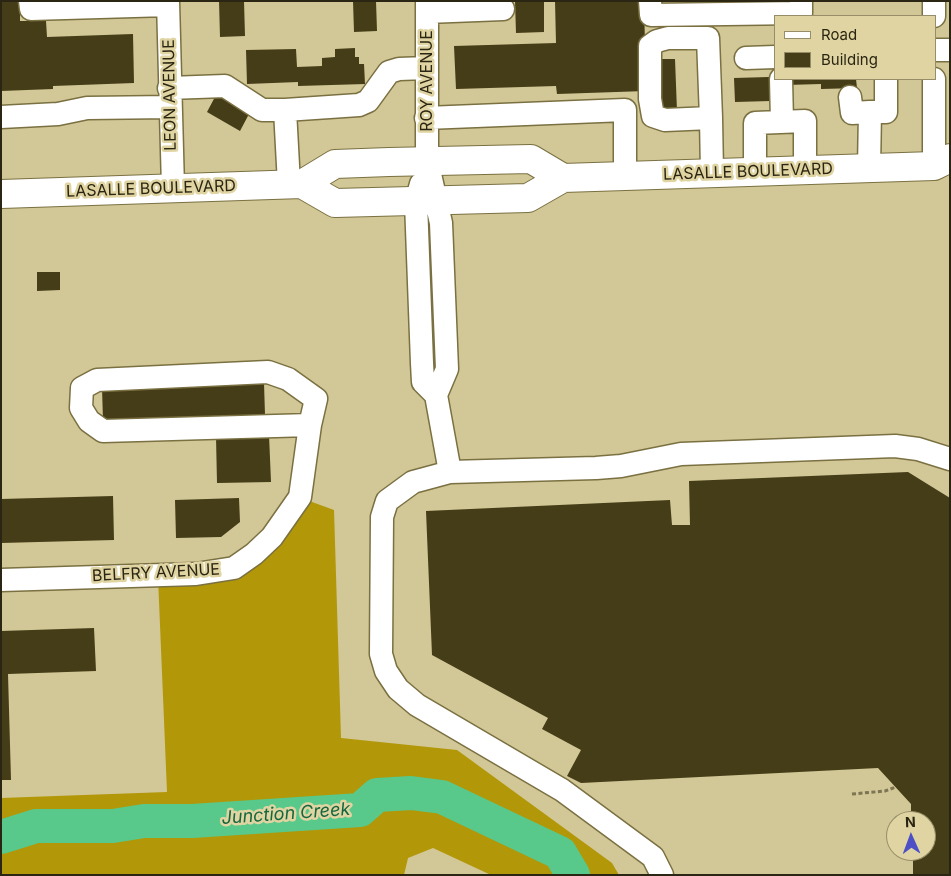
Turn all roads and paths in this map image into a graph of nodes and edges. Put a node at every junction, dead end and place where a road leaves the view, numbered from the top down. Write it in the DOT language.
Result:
graph roads {
  1 [pos="30,1"];
  2 [pos="650,1"];
  3 [pos="801,1"];
  4 [pos="934,1"];
  5 [pos="168,3"];
  6 [pos="427,6"];
  7 [pos="503,9"];
  8 [pos="934,15"];
  9 [pos="936,50"];
  10 [pos="950,50"];
  11 [pos="774,57"];
  12 [pos="746,58"];
  13 [pos="426,68"];
  14 [pos="781,80"];
  15 [pos="886,80"];
  16 [pos="934,80"];
  17 [pos="170,97"];
  18 [pos="850,97"];
  19 [pos="285,110"];
  20 [pos="870,112"];
  21 [pos="1,118"];
  22 [pos="426,118"];
  23 [pos="711,118"];
  24 [pos="782,122"];
  25 [pos="427,161"];
  26 [pos="944,166"];
  27 [pos="870,168"];
  28 [pos="805,170"];
  29 [pos="755,172"];
  30 [pos="712,173"];
  31 [pos="625,176"];
  32 [pos="563,178"];
  33 [pos="295,184"];
  34 [pos="173,188"];
  35 [pos="1,194"];
  36 [pos="427,201"];
  37 [pos="310,425"];
  38 [pos="950,459"];
  39 [pos="450,472"];
  40 [pos="1,580"];
  41 [pos="896,787"];
  42 [pos="852,794"];
  43 [pos="662,875"];
  1 -- 5 [label="street"];
  2 -- 3 [label="street"];
  4 -- 8 [label="street"];
  5 -- 17 [label="street, LEON AVENUE"];
  6 -- 7 [label="street"];
  6 -- 13 [label="street, ROY AVENUE"];
  9 -- 10 [label="street"];
  11 -- 12 [label="street"];
  13 -- 19 [label="street"];
  13 -- 22 [label="street, ROY AVENUE"];
  14 -- 24 [label="street"];
  15 -- 20 [label="street"];
  16 -- 26 [label="street"];
  17 -- 19 [label="street"];
  17 -- 21 [label="street"];
  17 -- 34 [label="street, LEON AVENUE"];
  18 -- 20 [label="street"];
  19 -- 33 [label="street"];
  20 -- 27 [label="street"];
  22 -- 25 [label="street, ROY AVENUE"];
  22 -- 31 [label="street"];
  23 -- 23 [label="street"];
  23 -- 30 [label="street"];
  24 -- 28 [label="street"];
  24 -- 29 [label="street"];
  25 -- 32 [label="main road, LASALLE BOULEVARD"];
  25 -- 33 [label="main road, LASALLE BOULEVARD"];
  25 -- 36 [label="street, ROY AVENUE"];
  26 -- 27 [label="main road, LASALLE BOULEVARD"];
  27 -- 28 [label="main road, LASALLE BOULEVARD"];
  28 -- 29 [label="main road, LASALLE BOULEVARD"];
  29 -- 30 [label="main road, LASALLE BOULEVARD"];
  30 -- 31 [label="main road, LASALLE BOULEVARD"];
  31 -- 32 [label="main road, LASALLE BOULEVARD"];
  32 -- 36 [label="main road, LASALLE BOULEVARD"];
  33 -- 34 [label="main road, LASALLE BOULEVARD"];
  33 -- 36 [label="main road, LASALLE BOULEVARD"];
  34 -- 35 [label="main road, LASALLE BOULEVARD"];
  36 -- 39 [label="street, ROY AVENUE"];
  37 -- 37 [label="street, BELFRY AVENUE"];
  37 -- 40 [label="street, BELFRY AVENUE"];
  38 -- 39 [label="street"];
  39 -- 43 [label="street"];
  41 -- 42 [label="path"];
}
